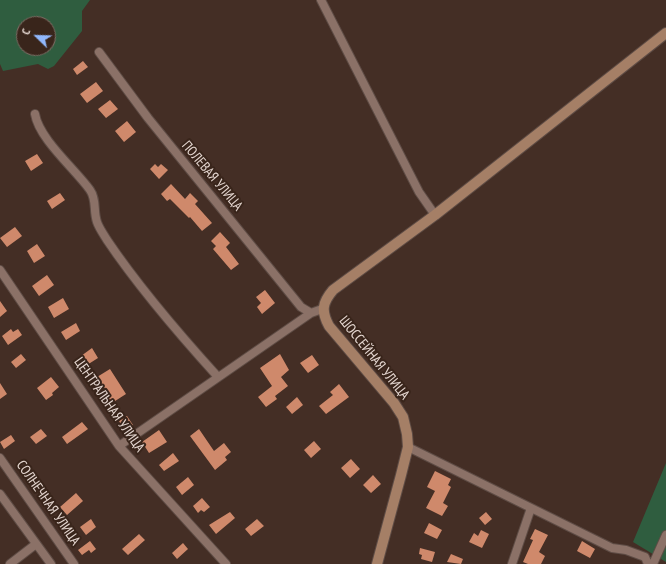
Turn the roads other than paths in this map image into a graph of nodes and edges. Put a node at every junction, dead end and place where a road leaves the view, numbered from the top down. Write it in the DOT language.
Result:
graph roads {
  1 [pos="321,0"];
  2 [pos="666,33"];
  3 [pos="99,52"];
  4 [pos="35,114"];
  5 [pos="435,215"];
  6 [pos="0,270"];
  7 [pos="322,309"];
  8 [pos="311,313"];
  9 [pos="218,377"];
  10 [pos="119,446"];
  11 [pos="408,448"];
  12 [pos="0,458"];
  13 [pos="0,494"];
  14 [pos="532,508"];
  15 [pos="666,535"];
  16 [pos="36,544"];
  17 [pos="10,564"];
  18 [pos="51,564"];
  19 [pos="74,564"];
  20 [pos="226,564"];
  21 [pos="377,564"];
  22 [pos="512,564"];
  23 [pos="648,564"];
  24 [pos="653,564"];
  1 -- 5 [label="street"];
  2 -- 5 [label="main road"];
  3 -- 8 [label="street, ПОЛЕВАЯ УЛИЦА"];
  4 -- 9 [label="street"];
  5 -- 7 [label="main road"];
  6 -- 10 [label="street, ЦЕНТРАЛЬНАЯ УЛИЦА"];
  7 -- 8 [label="street"];
  7 -- 11 [label="main road, ШОССЕЙНАЯ УЛИЦА"];
  8 -- 9 [label="street"];
  9 -- 10 [label="street"];
  10 -- 20 [label="street, ЦЕНТРАЛЬНАЯ УЛИЦА"];
  11 -- 14 [label="street"];
  11 -- 21 [label="main road, ШОССЕЙНАЯ УЛИЦА"];
  12 -- 19 [label="street, СОЛНЕЧНАЯ УЛИЦА"];
  13 -- 16 [label="street"];
  14 -- 22 [label="street"];
  14 -- 23 [label="street"];
  15 -- 24 [label="street"];
  16 -- 17 [label="street"];
  16 -- 18 [label="street"];
}
